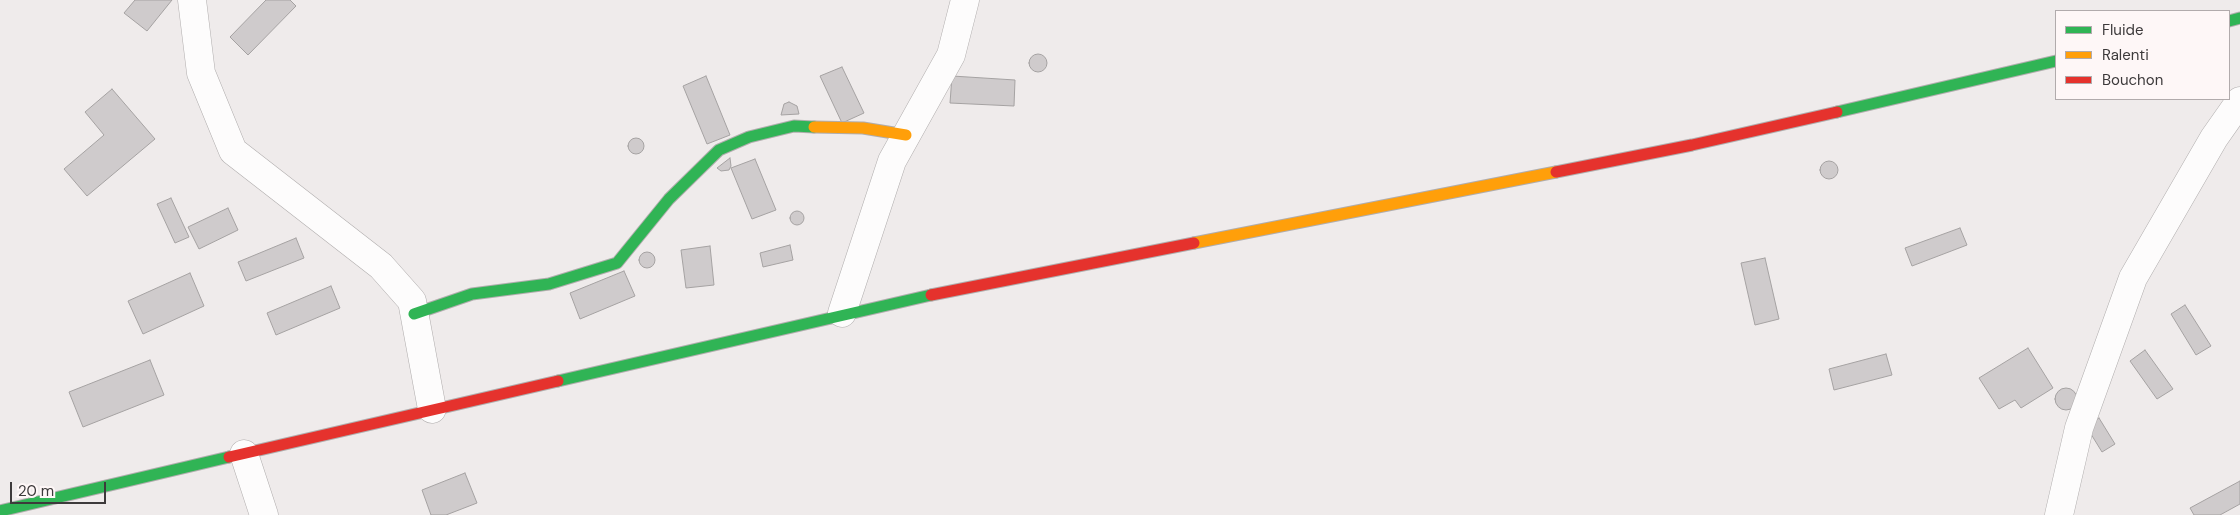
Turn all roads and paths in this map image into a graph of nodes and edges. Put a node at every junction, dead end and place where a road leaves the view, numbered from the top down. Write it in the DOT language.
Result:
graph roads {
  1 [pos="192,0"];
  2 [pos="966,0"];
  3 [pos="2055,61"];
  4 [pos="2240,101"];
  5 [pos="906,135"];
  6 [pos="414,314"];
  7 [pos="842,314"];
  8 [pos="432,410"];
  9 [pos="244,454"];
  10 [pos="0,511"];
  11 [pos="264,515"];
  12 [pos="2059,515"];
  1 -- 6 [label="street"];
  2 -- 5 [label="street"];
  3 -- 7 [label="street"];
  4 -- 12 [label="street"];
  5 -- 6 [label="street"];
  5 -- 7 [label="street"];
  6 -- 8 [label="street"];
  7 -- 8 [label="street"];
  8 -- 9 [label="street"];
  9 -- 10 [label="street"];
  9 -- 11 [label="street"];
}
